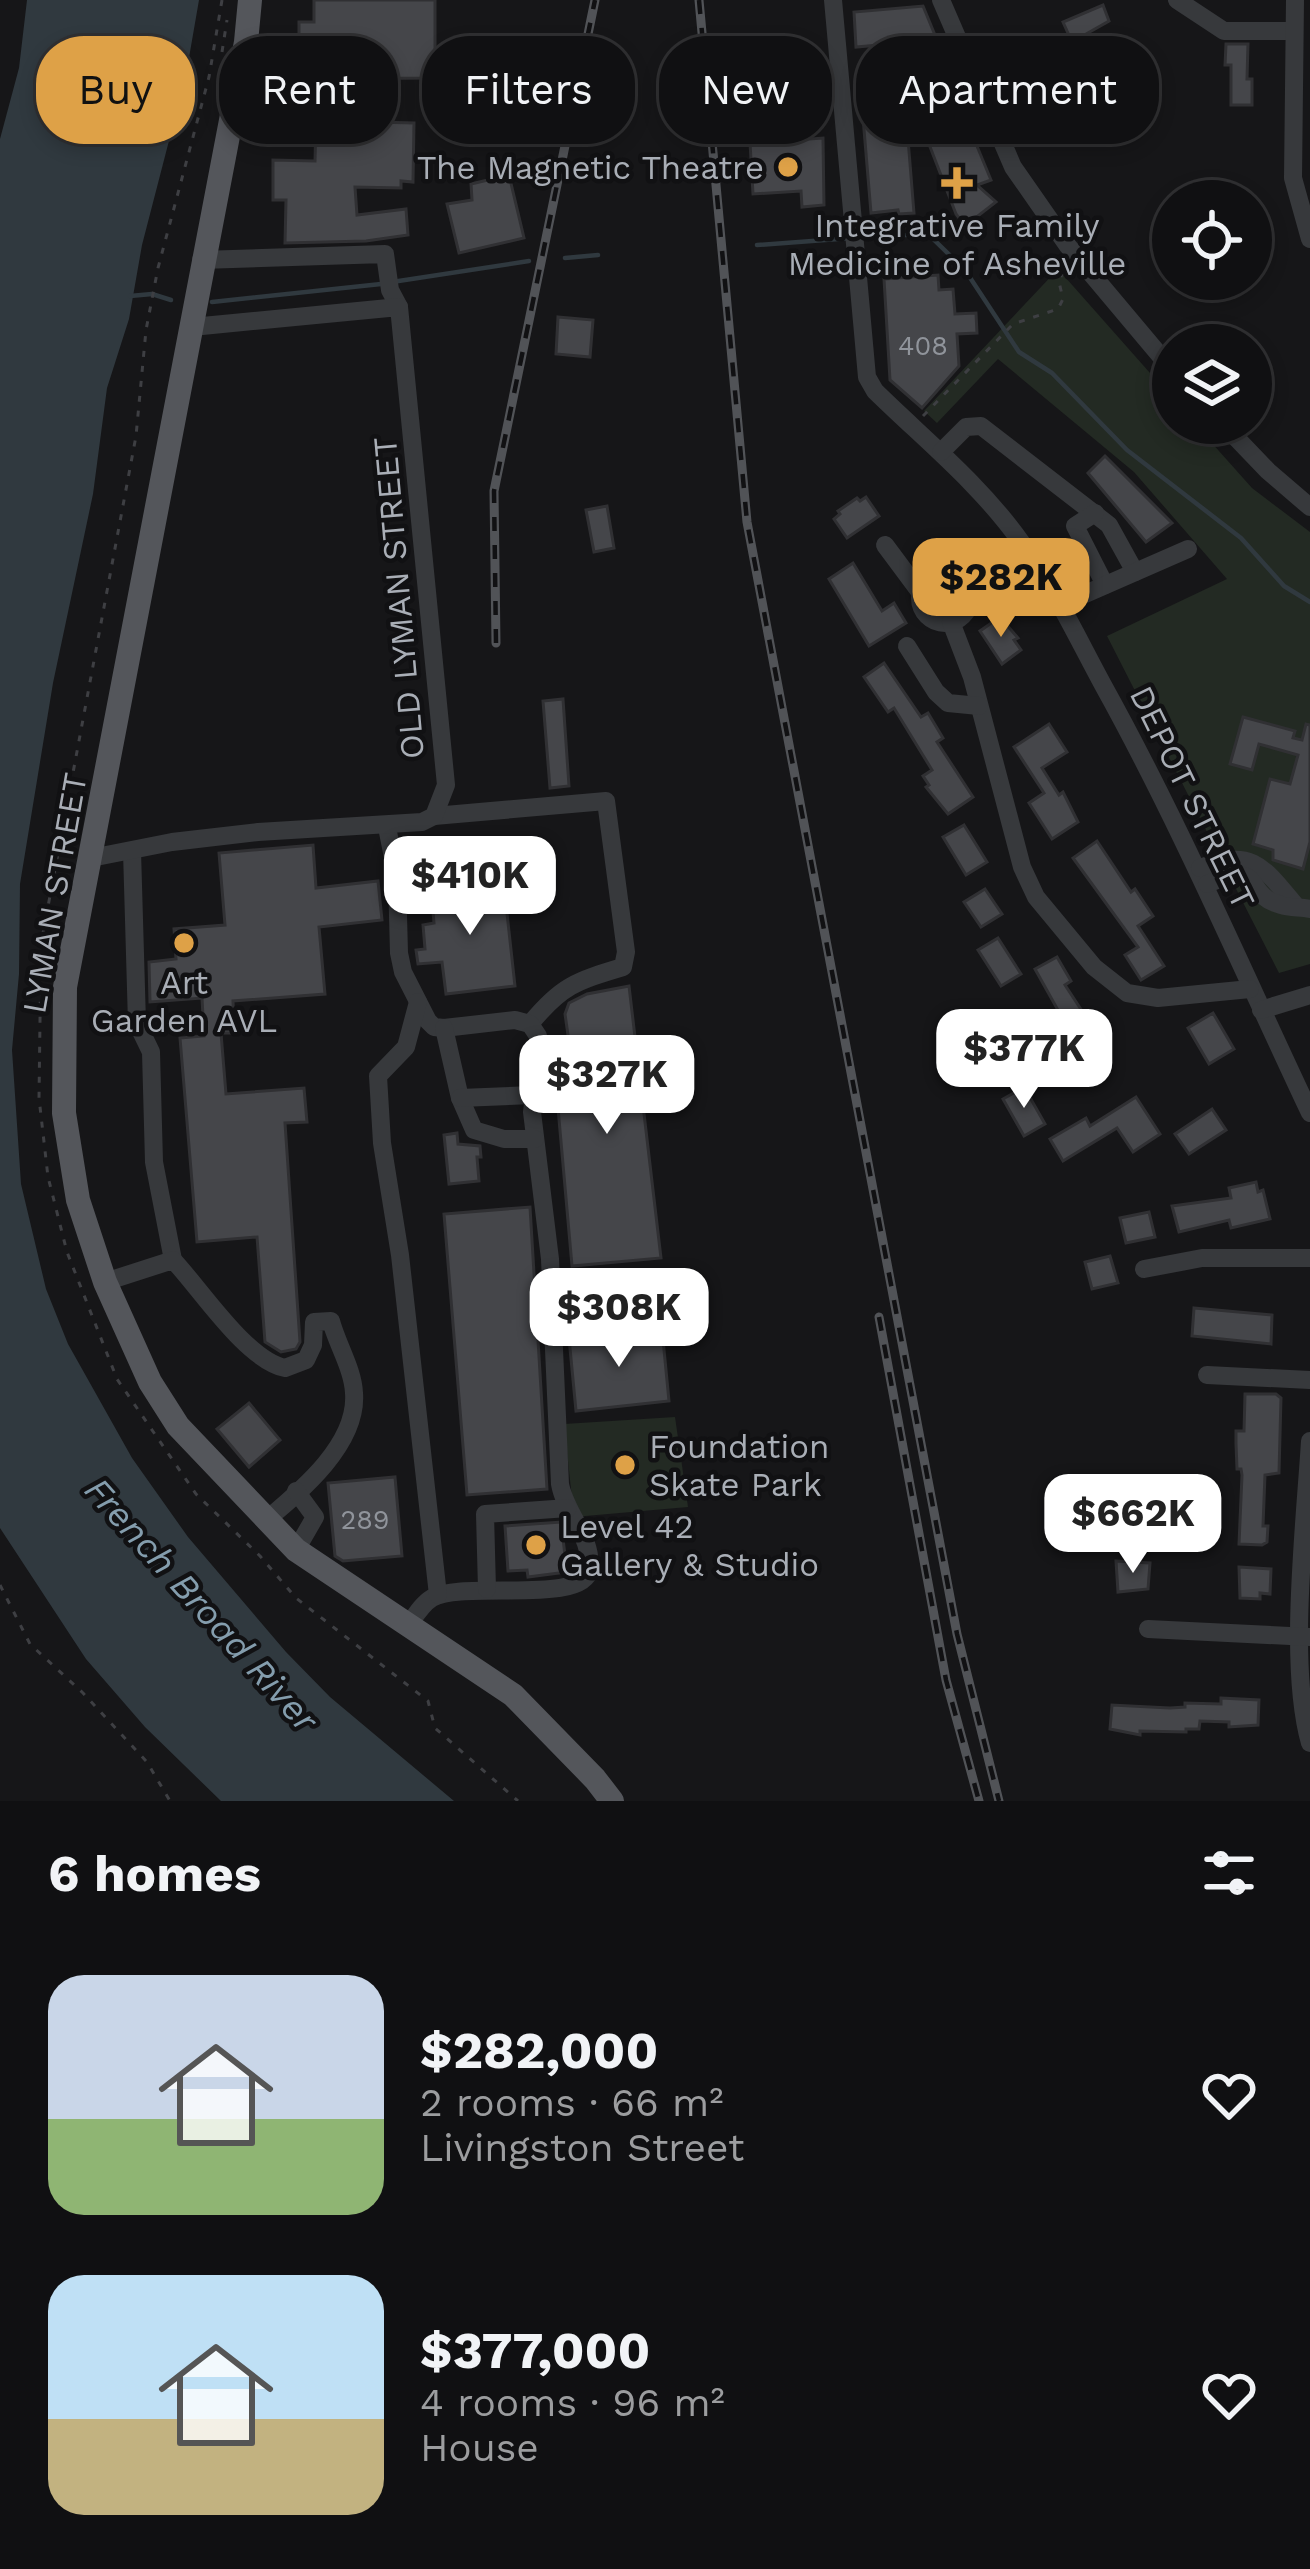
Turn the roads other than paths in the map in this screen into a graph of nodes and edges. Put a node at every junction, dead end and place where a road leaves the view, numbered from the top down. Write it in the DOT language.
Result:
graph roads {
  1 [pos="250,0"];
  2 [pos="833,0"];
  3 [pos="940,0"];
  4 [pos="1177,0"];
  5 [pos="1295,0"];
  6 [pos="1294,31"];
  7 [pos="1310,239"];
  8 [pos="201,260"];
  9 [pos="394,298"];
  10 [pos="192,327"];
  11 [pos="1152,346"];
  12 [pos="1242,444"];
  13 [pos="941,452"];
  14 [pos="1310,507"];
  15 [pos="1094,513"];
  16 [pos="885,545"];
  17 [pos="1188,549"];
  18 [pos="1135,572"];
  19 [pos="1106,585"];
  20 [pos="920,592"];
  21 [pos="1060,605"];
  22 [pos="951,622"];
  23 [pos="907,646"];
  24 [pos="979,706"];
  25 [pos="434,816"];
  26 [pos="387,827"];
  27 [pos="132,850"];
  28 [pos="92,858"];
  29 [pos="1203,876"];
  30 [pos="1303,907"];
  31 [pos="1250,988"];
  32 [pos="1310,994"];
  33 [pos="418,1002"];
  34 [pos="1262,1010"];
  35 [pos="530,1024"];
  36 [pos="444,1028"];
  37 [pos="1304,1086"];
  38 [pos="532,1094"];
  39 [pos="460,1098"];
  40 [pos="1310,1113"];
  41 [pos="535,1138"];
  42 [pos="1310,1258"];
  43 [pos="173,1260"];
  44 [pos="1144,1269"];
  45 [pos="95,1279"];
  46 [pos="1208,1375"];
  47 [pos="1310,1381"];
  48 [pos="1310,1441"];
  49 [pos="296,1492"];
  50 [pos="568,1508"];
  51 [pos="1308,1520"];
  52 [pos="265,1521"];
  53 [pos="296,1550"];
  54 [pos="488,1589"];
  55 [pos="438,1594"];
  56 [pos="408,1626"];
  57 [pos="1148,1629"];
  58 [pos="1306,1637"];
  59 [pos="1310,1743"];
  60 [pos="612,1801"];
  1 -- 8 [label="main road, LYMAN STREET"];
  2 -- 13 [label="street, DEPOT STREET"];
  3 -- 11 [label="street"];
  4 -- 6 [label="street"];
  5 -- 6 [label="street"];
  6 -- 7 [label="street"];
  8 -- 9 [label="street, OLD LYMAN STREET"];
  8 -- 10 [label="main road, LYMAN STREET"];
  9 -- 10 [label="street"];
  9 -- 25 [label="street, OLD LYMAN STREET"];
  10 -- 28 [label="main road, LYMAN STREET"];
  12 -- 14 [label="street"];
  13 -- 15 [label="street"];
  13 -- 21 [label="street, DEPOT STREET"];
  15 -- 18 [label="street"];
  15 -- 19 [label="street"];
  16 -- 20 [label="street"];
  17 -- 18 [label="street"];
  18 -- 19 [label="street"];
  19 -- 21 [label="street"];
  20 -- 22 [label="street"];
  20 -- 22 [label="street"];
  21 -- 29 [label="street, DEPOT STREET"];
  22 -- 24 [label="street"];
  23 -- 24 [label="street"];
  24 -- 31 [label="street"];
  25 -- 26 [label="street"];
  25 -- 35 [label="street"];
  26 -- 27 [label="street"];
  26 -- 33 [label="street"];
  27 -- 28 [label="street"];
  27 -- 43 [label="street"];
  28 -- 45 [label="main road, LYMAN STREET"];
  29 -- 30 [label="street"];
  29 -- 31 [label="street, DEPOT STREET"];
  31 -- 34 [label="street, DEPOT STREET"];
  32 -- 34 [label="street"];
  33 -- 36 [label="street"];
  33 -- 55 [label="street"];
  34 -- 37 [label="street, DEPOT STREET"];
  35 -- 36 [label="street"];
  35 -- 38 [label="street"];
  36 -- 39 [label="street"];
  37 -- 40 [label="street, DEPOT STREET"];
  38 -- 39 [label="street"];
  38 -- 41 [label="street"];
  39 -- 41 [label="street"];
  41 -- 50 [label="street"];
  42 -- 44 [label="street"];
  43 -- 45 [label="street"];
  43 -- 49 [label="street"];
  45 -- 52 [label="main road, LYMAN STREET"];
  46 -- 47 [label="street"];
  48 -- 51 [label="street"];
  49 -- 52 [label="street"];
  49 -- 53 [label="street"];
  50 -- 54 [label="street"];
  50 -- 54 [label="street"];
  51 -- 58 [label="street"];
  52 -- 53 [label="main road, LYMAN STREET"];
  53 -- 56 [label="main road, LYMAN STREET"];
  54 -- 55 [label="street"];
  55 -- 56 [label="street"];
  56 -- 60 [label="main road, LYMAN STREET"];
  57 -- 58 [label="street"];
  58 -- 59 [label="street"];
}
